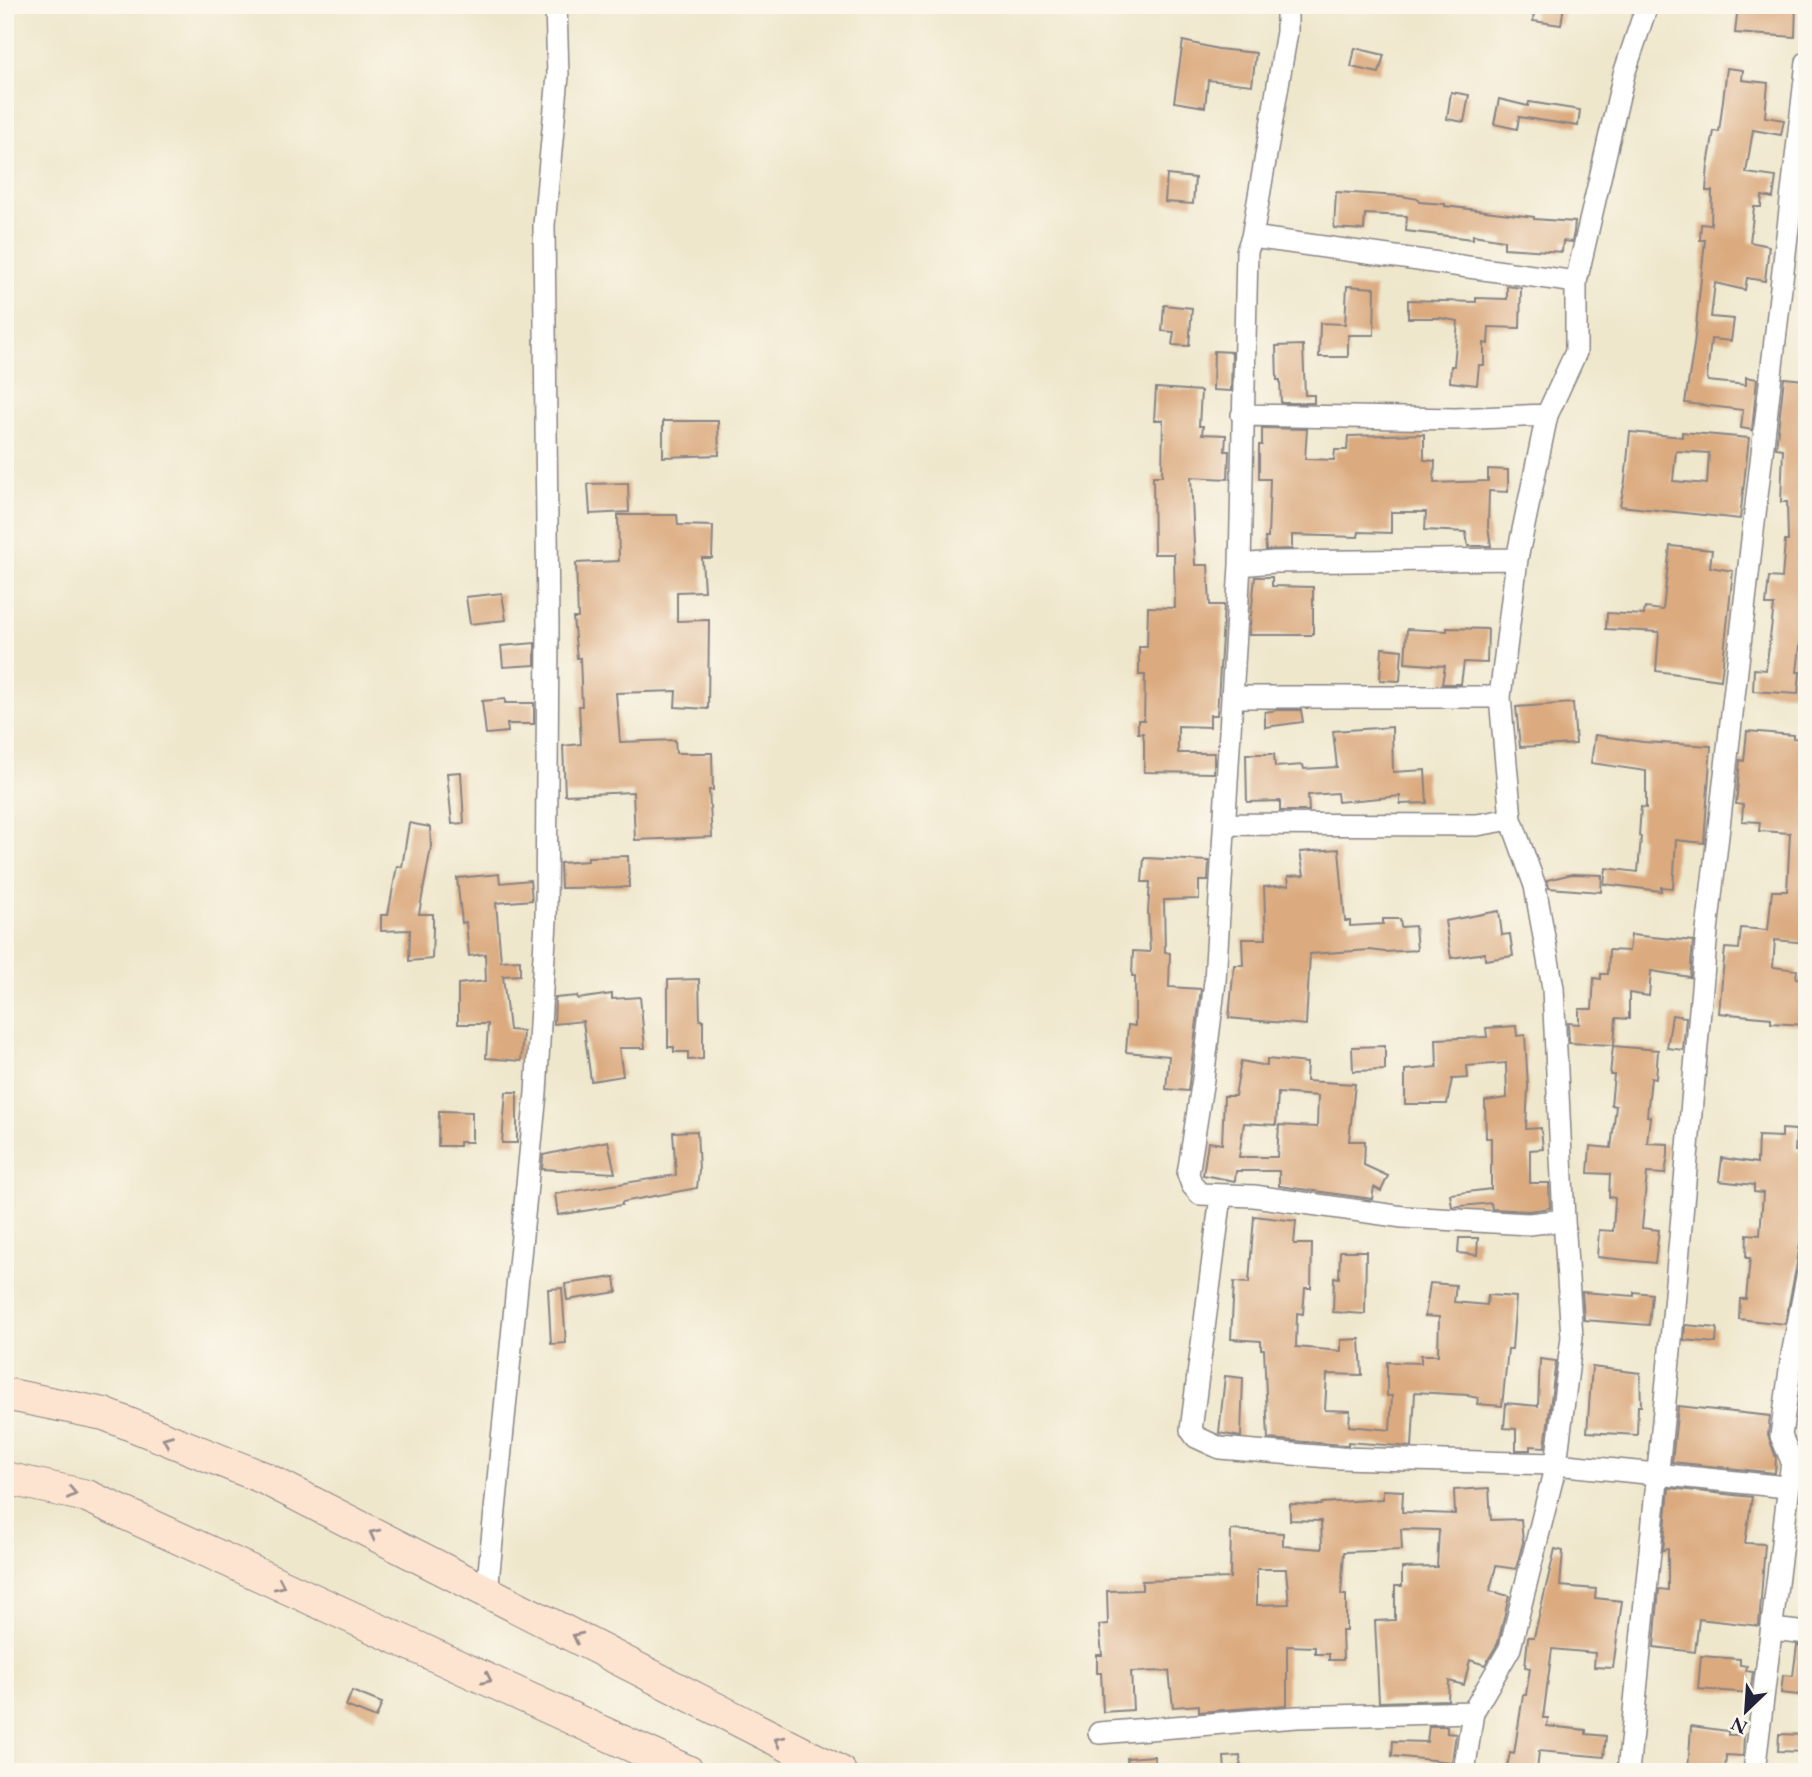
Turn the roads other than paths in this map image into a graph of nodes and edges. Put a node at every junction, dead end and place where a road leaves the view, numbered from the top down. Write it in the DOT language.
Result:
graph roads {
  1 [pos="556,5"];
  2 [pos="1287,5"];
  3 [pos="1647,5"];
  4 [pos="1807,62"];
  5 [pos="1252,237"];
  6 [pos="1576,282"];
  7 [pos="1242,415"];
  8 [pos="1547,415"];
  9 [pos="1517,559"];
  10 [pos="1240,565"];
  11 [pos="1232,697"];
  12 [pos="1500,697"];
  13 [pos="1511,819"];
  14 [pos="1225,824"];
  15 [pos="1220,1196"];
  16 [pos="1564,1220"];
  17 [pos="1807,1277"];
  18 [pos="5,1394"];
  19 [pos="1797,1450"];
  20 [pos="1556,1464"];
  21 [pos="1657,1473"];
  22 [pos="5,1478"];
  23 [pos="1787,1487"];
  24 [pos="487,1592"];
  25 [pos="1772,1629"];
  26 [pos="1807,1633"];
  27 [pos="1472,1712"];
  28 [pos="1099,1733"];
  29 [pos="689,1772"];
  30 [pos="840,1772"];
  31 [pos="1464,1772"];
  32 [pos="1628,1772"];
  33 [pos="1754,1772"];
  1 -- 24 [label="street"];
  2 -- 5 [label="street"];
  3 -- 6 [label="street"];
  4 -- 21 [label="street"];
  5 -- 6 [label="street"];
  5 -- 7 [label="street"];
  6 -- 8 [label="street"];
  7 -- 8 [label="street"];
  7 -- 10 [label="street"];
  8 -- 9 [label="street"];
  9 -- 10 [label="street"];
  9 -- 12 [label="street"];
  10 -- 11 [label="street"];
  11 -- 12 [label="street"];
  11 -- 14 [label="street"];
  12 -- 13 [label="street"];
  13 -- 14 [label="street"];
  13 -- 16 [label="street"];
  14 -- 15 [label="street"];
  15 -- 16 [label="street"];
  15 -- 20 [label="street"];
  16 -- 20 [label="street"];
  17 -- 19 [label="street"];
  24 -- 18 [label="main road, one-way"];
  19 -- 23 [label="street"];
  20 -- 21 [label="street"];
  20 -- 27 [label="street"];
  21 -- 23 [label="street"];
  21 -- 32 [label="street"];
  22 -- 29 [label="main road, one-way"];
  23 -- 25 [label="street"];
  30 -- 24 [label="main road, one-way"];
  25 -- 26 [label="street"];
  25 -- 33 [label="street"];
  27 -- 28 [label="street"];
  27 -- 31 [label="street"];
}
